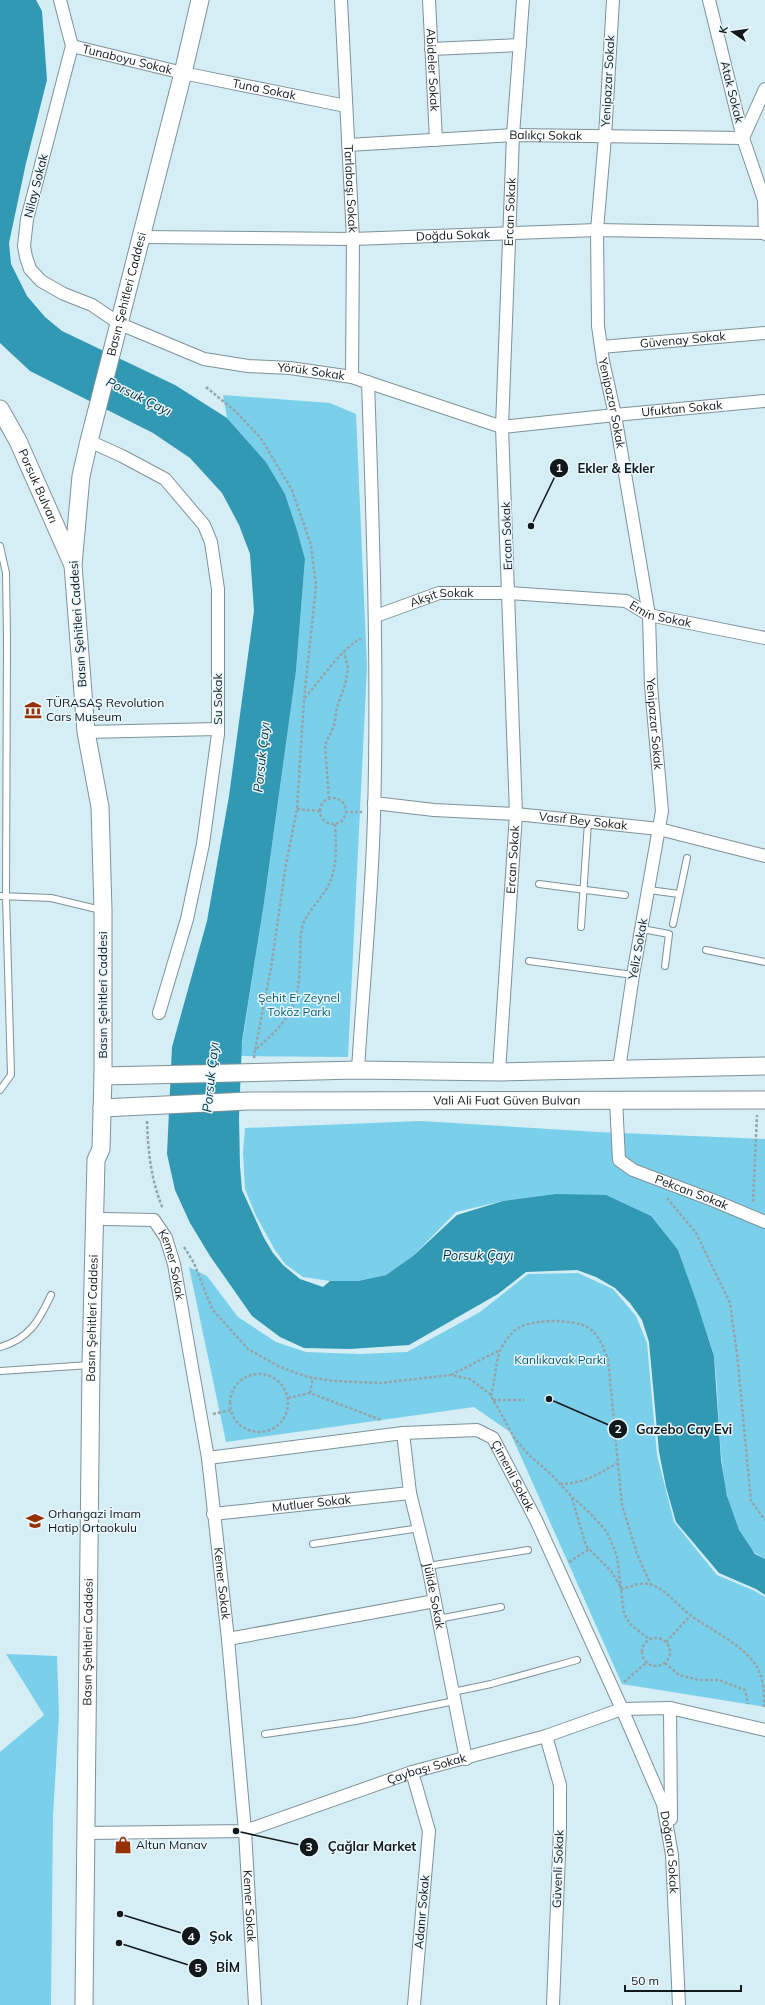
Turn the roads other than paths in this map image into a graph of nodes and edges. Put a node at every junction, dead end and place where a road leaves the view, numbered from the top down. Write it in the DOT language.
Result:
graph roads {
  1 [pos="60,0"];
  2 [pos="200,0"];
  3 [pos="341,0"];
  4 [pos="429,0"];
  5 [pos="523,0"];
  6 [pos="613,0"];
  7 [pos="709,0"];
  8 [pos="520,45"];
  9 [pos="72,46"];
  10 [pos="431,49"];
  11 [pos="183,73"];
  12 [pos="765,89"];
  13 [pos="346,106"];
  14 [pos="513,135"];
  15 [pos="605,137"];
  16 [pos="744,138"];
  17 [pos="436,140"];
  18 [pos="348,145"];
  19 [pos="764,200"];
  20 [pos="597,230"];
  21 [pos="509,232"];
  22 [pos="765,234"];
  23 [pos="142,237"];
  24 [pos="353,239"];
  25 [pos="120,324"];
  26 [pos="765,333"];
  27 [pos="601,346"];
  28 [pos="352,377"];
  29 [pos="368,382"];
  30 [pos="765,401"];
  31 [pos="0,409"];
  32 [pos="615,414"];
  33 [pos="502,427"];
  34 [pos="89,441"];
  35 [pos="0,546"];
  36 [pos="73,565"];
  37 [pos="509,592"];
  38 [pos="649,615"];
  39 [pos="376,616"];
  40 [pos="765,638"];
  41 [pos="218,729"];
  42 [pos="86,732"];
  43 [pos="374,802"];
  44 [pos="516,814"];
  45 [pos="588,822"];
  46 [pos="659,829"];
  47 [pos="765,856"];
  48 [pos="687,858"];
  49 [pos="539,884"];
  50 [pos="582,889"];
  51 [pos="648,890"];
  52 [pos="679,894"];
  53 [pos="625,895"];
  54 [pos="3,896"];
  55 [pos="103,910"];
  56 [pos="673,924"];
  57 [pos="581,927"];
  58 [pos="642,929"];
  59 [pos="706,950"];
  60 [pos="529,961"];
  61 [pos="765,962"];
  62 [pos="665,966"];
  63 [pos="633,975"];
  64 [pos="159,1013"];
  65 [pos="765,1066"];
  66 [pos="619,1069"];
  67 [pos="358,1070"];
  68 [pos="499,1072"];
  69 [pos="103,1076"];
  70 [pos="0,1090"];
  71 [pos="616,1100"];
  72 [pos="761,1100"];
  73 [pos="102,1108"];
  74 [pos="101,1149"];
  75 [pos="104,1219"];
  76 [pos="765,1222"];
  77 [pos="51,1295"];
  78 [pos="92,1303"];
  79 [pos="0,1348"];
  80 [pos="91,1365"];
  81 [pos="0,1371"];
  82 [pos="404,1433"];
  83 [pos="208,1458"];
  84 [pos="410,1493"];
  85 [pos="213,1514"];
  86 [pos="420,1528"];
  87 [pos="313,1544"];
  88 [pos="528,1550"];
  89 [pos="428,1566"];
  90 [pos="435,1601"];
  91 [pos="501,1607"];
  92 [pos="438,1619"];
  93 [pos="228,1639"];
  94 [pos="577,1660"];
  95 [pos="454,1696"];
  96 [pos="670,1708"];
  97 [pos="622,1709"];
  98 [pos="765,1730"];
  99 [pos="266,1734"];
  100 [pos="546,1736"];
  101 [pos="466,1758"];
  102 [pos="412,1772"];
  103 [pos="245,1831"];
  104 [pos="87,1833"];
  105 [pos="672,1856"];
  106 [pos="84,2005"];
  107 [pos="255,2005"];
  108 [pos="414,2005"];
  109 [pos="553,2005"];
  110 [pos="679,2005"];
  1 -- 9 [label="street, Nilay Sokak"];
  2 -- 11 [label="main road, Basın Şehitleri Caddesi"];
  3 -- 13 [label="street, Tarlabaşı Sokak"];
  4 -- 10 [label="street, Abideler Sokak"];
  5 -- 8 [label="street, Ercan Sokak"];
  6 -- 15 [label="street, Yenipazar Sokak"];
  7 -- 16 [label="street, Atak Sokak"];
  8 -- 10 [label="street"];
  8 -- 14 [label="street, Ercan Sokak"];
  9 -- 11 [label="street, Tunaboyu Sokak"];
  9 -- 25 [label="street, Nilay Sokak"];
  10 -- 17 [label="street, Abideler Sokak"];
  11 -- 13 [label="street, Tuna Sokak"];
  11 -- 23 [label="main road, Basın Şehitleri Caddesi"];
  12 -- 16 [label="street"];
  13 -- 18 [label="street, Tarlabaşı Sokak"];
  14 -- 15 [label="street, Balıkçı Sokak"];
  14 -- 17 [label="street, Balıkçı Sokak"];
  14 -- 21 [label="street, Ercan Sokak"];
  15 -- 16 [label="street, Balıkçı Sokak"];
  15 -- 20 [label="street, Yenipazar Sokak"];
  16 -- 19 [label="street, Atak Sokak"];
  17 -- 18 [label="street, Balıkçı Sokak"];
  18 -- 24 [label="street, Tarlabaşı Sokak"];
  19 -- 22 [label="street, Atak Sokak"];
  20 -- 21 [label="street, Doğdu Sokak"];
  20 -- 22 [label="street, Doğdu Sokak"];
  20 -- 27 [label="street, Yenipazar Sokak"];
  21 -- 24 [label="street, Doğdu Sokak"];
  21 -- 33 [label="street, Ercan Sokak"];
  23 -- 24 [label="street, Doğdu Sokak"];
  23 -- 25 [label="main road, Basın Şehitleri Caddesi"];
  24 -- 28 [label="street, Tarlabaşı Sokak"];
  25 -- 28 [label="street, Yörük Sokak"];
  25 -- 34 [label="main road, Basın Şehitleri Caddesi"];
  26 -- 27 [label="street, Güvenay Sokak"];
  27 -- 32 [label="street, Yenipazar Sokak"];
  28 -- 29 [label="street, Yörük Sokak"];
  29 -- 33 [label="street, Yörük Sokak"];
  29 -- 39 [label="street"];
  30 -- 32 [label="street, Ufuktan Sokak"];
  31 -- 36 [label="main road, Porsuk Bulvarı"];
  32 -- 33 [label="street, Ufuktan Sokak"];
  32 -- 38 [label="street, Yenipazar Sokak"];
  33 -- 37 [label="street, Ercan Sokak"];
  34 -- 36 [label="main road, Basın Şehitleri Caddesi"];
  34 -- 41 [label="street, Su Sokak"];
  35 -- 54 [label="lane"];
  36 -- 42 [label="main road, Basın Şehitleri Caddesi"];
  37 -- 38 [label="street, Emin Sokak"];
  37 -- 39 [label="street, Akşit Sokak"];
  37 -- 44 [label="street, Ercan Sokak"];
  38 -- 40 [label="street, Emin Sokak"];
  38 -- 46 [label="street, Yenipazar Sokak"];
  39 -- 43 [label="street"];
  41 -- 42 [label="street"];
  41 -- 64 [label="street, Su Sokak"];
  42 -- 55 [label="main road, Basın Şehitleri Caddesi"];
  43 -- 44 [label="street, Vasıf Bey Sokak"];
  43 -- 67 [label="street"];
  44 -- 45 [label="street, Vasıf Bey Sokak"];
  44 -- 68 [label="street, Ercan Sokak"];
  45 -- 46 [label="street, Vasıf Bey Sokak"];
  45 -- 50 [label="lane"];
  46 -- 47 [label="street, Vasıf Bey Sokak"];
  46 -- 51 [label="street, Yeliz Sokak"];
  48 -- 52 [label="lane"];
  49 -- 50 [label="lane"];
  50 -- 53 [label="lane"];
  50 -- 57 [label="lane"];
  51 -- 52 [label="lane"];
  51 -- 58 [label="street, Yeliz Sokak"];
  52 -- 56 [label="lane"];
  54 -- 55 [label="lane"];
  54 -- 70 [label="lane"];
  55 -- 69 [label="main road, Basın Şehitleri Caddesi"];
  58 -- 62 [label="lane"];
  58 -- 63 [label="street, Yeliz Sokak"];
  59 -- 61 [label="lane"];
  60 -- 63 [label="lane"];
  63 -- 66 [label="street, Yeliz Sokak"];
  65 -- 66 [label="main road"];
  66 -- 68 [label="main road"];
  67 -- 68 [label="main road"];
  67 -- 69 [label="main road"];
  69 -- 73 [label="main road, Basın Şehitleri Caddesi"];
  71 -- 72 [label="main road, Vali Ali Fuat Güven Bulvarı"];
  71 -- 73 [label="main road, Vali Ali Fuat Güven Bulvarı"];
  71 -- 76 [label="street, Pekcan Sokak"];
  73 -- 74 [label="main road, Basın Şehitleri Caddesi"];
  74 -- 75 [label="main road"];
  74 -- 78 [label="main road, Basın Şehitleri Caddesi"];
  75 -- 78 [label="main road"];
  75 -- 83 [label="street, Kemer Sokak"];
  77 -- 79 [label="lane"];
  78 -- 80 [label="main road, Basın Şehitleri Caddesi"];
  80 -- 81 [label="lane"];
  80 -- 104 [label="main road, Basın Şehitleri Caddesi"];
  82 -- 83 [label="street, Çimenli Sokak"];
  82 -- 84 [label="street, Jülide Sokak"];
  82 -- 97 [label="street, Çimenli Sokak"];
  83 -- 85 [label="street, Kemer Sokak"];
  84 -- 85 [label="street, Mutluer Sokak"];
  84 -- 86 [label="street, Jülide Sokak"];
  85 -- 93 [label="street, Kemer Sokak"];
  86 -- 87 [label="lane"];
  86 -- 89 [label="street, Jülide Sokak"];
  88 -- 89 [label="lane"];
  89 -- 90 [label="street, Jülide Sokak"];
  90 -- 92 [label="street, Jülide Sokak"];
  90 -- 93 [label="street"];
  91 -- 92 [label="lane"];
  92 -- 95 [label="street, Jülide Sokak"];
  93 -- 103 [label="street, Kemer Sokak"];
  94 -- 95 [label="lane"];
  95 -- 99 [label="lane"];
  95 -- 101 [label="street, Jülide Sokak"];
  96 -- 97 [label="street, Çaybaşı Sokak"];
  96 -- 98 [label="street, Çaybaşı Sokak"];
  96 -- 105 [label="street"];
  97 -- 100 [label="street, Çaybaşı Sokak"];
  97 -- 105 [label="street, Doğancı Sokak"];
  100 -- 101 [label="street, Çaybaşı Sokak"];
  100 -- 109 [label="street, Güvenli Sokak"];
  101 -- 102 [label="street, Çaybaşı Sokak"];
  102 -- 103 [label="street, Çaybaşı Sokak"];
  102 -- 108 [label="street, Adanır Sokak"];
  103 -- 104 [label="street, Çaybaşı Sokak"];
  103 -- 107 [label="street, Kemer Sokak"];
  104 -- 106 [label="main road, Basın Şehitleri Caddesi"];
  105 -- 110 [label="street, Doğancı Sokak"];
}
